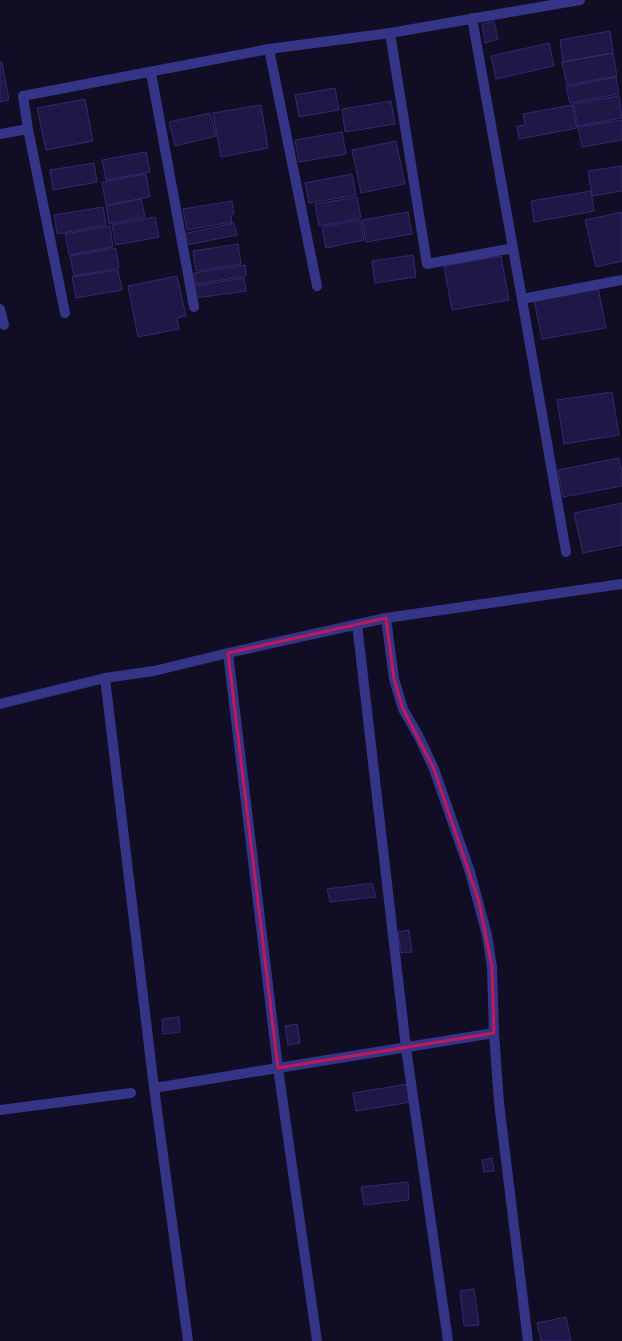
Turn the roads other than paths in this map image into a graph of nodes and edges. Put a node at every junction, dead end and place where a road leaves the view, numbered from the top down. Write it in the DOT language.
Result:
graph roads {
  1 [pos="580,0"];
  2 [pos="472,18"];
  3 [pos="390,33"];
  4 [pos="270,49"];
  5 [pos="151,72"];
  6 [pos="28,129"];
  7 [pos="0,134"];
  8 [pos="513,248"];
  9 [pos="622,280"];
  10 [pos="316,286"];
  11 [pos="522,299"];
  12 [pos="194,307"];
  13 [pos="0,309"];
  14 [pos="65,313"];
  15 [pos="4,325"];
  16 [pos="566,552"];
  17 [pos="622,584"];
  18 [pos="386,618"];
  19 [pos="357,624"];
  20 [pos="228,653"];
  21 [pos="105,678"];
  22 [pos="0,704"];
  23 [pos="494,1033"];
  24 [pos="406,1048"];
  25 [pos="278,1068"];
  26 [pos="154,1088"];
  27 [pos="131,1093"];
  28 [pos="0,1110"];
  29 [pos="188,1341"];
  30 [pos="317,1341"];
  31 [pos="448,1341"];
  32 [pos="528,1341"];
  1 -- 2 [label="street"];
  2 -- 3 [label="street"];
  2 -- 8 [label="street"];
  3 -- 4 [label="street"];
  3 -- 8 [label="street"];
  4 -- 5 [label="street"];
  4 -- 10 [label="street"];
  5 -- 6 [label="street"];
  5 -- 12 [label="street"];
  6 -- 7 [label="street"];
  6 -- 14 [label="street"];
  8 -- 11 [label="street"];
  9 -- 11 [label="street"];
  11 -- 16 [label="street"];
  13 -- 15 [label="street"];
  17 -- 18 [label="street"];
  18 -- 19 [label="street"];
  18 -- 23 [label="street"];
  19 -- 20 [label="street"];
  19 -- 24 [label="street"];
  20 -- 21 [label="street"];
  20 -- 25 [label="street"];
  21 -- 22 [label="street"];
  21 -- 26 [label="street"];
  23 -- 24 [label="street"];
  23 -- 32 [label="street"];
  24 -- 25 [label="street"];
  24 -- 31 [label="street"];
  25 -- 26 [label="street"];
  25 -- 30 [label="street"];
  26 -- 29 [label="street"];
  27 -- 28 [label="street"];
}
